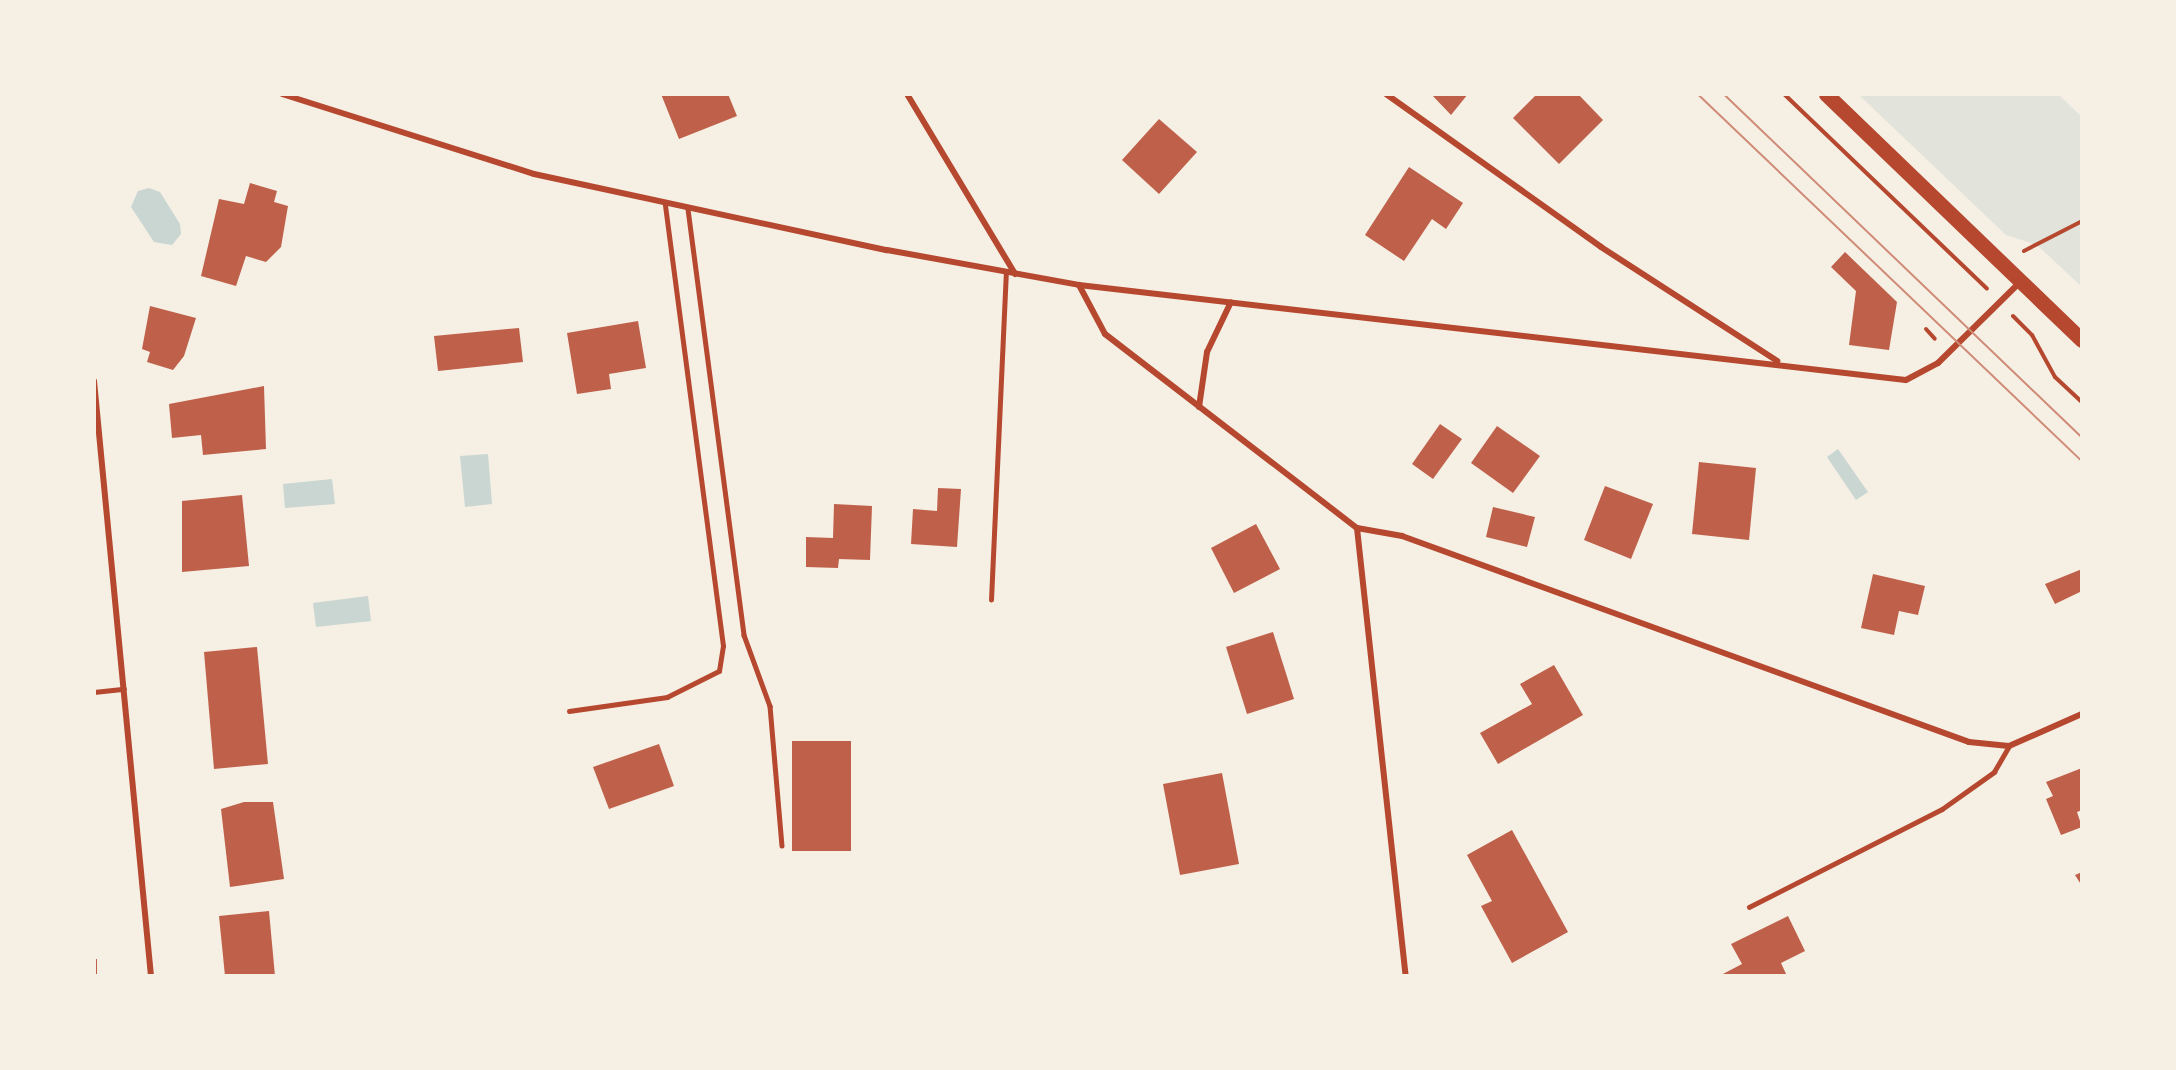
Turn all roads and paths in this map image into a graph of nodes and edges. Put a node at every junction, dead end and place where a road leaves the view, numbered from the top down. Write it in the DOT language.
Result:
graph roads {
  1 [pos="282,94"];
  2 [pos="907,94"];
  3 [pos="1386,94"];
  4 [pos="1784,94"];
  5 [pos="1826,94"];
  6 [pos="665,204"];
  7 [pos="688,209"];
  8 [pos="2082,221"];
  9 [pos="1998,261"];
  10 [pos="1006,272"];
  11 [pos="1015,274"];
  12 [pos="2020,282"];
  13 [pos="1079,285"];
  14 [pos="1231,302"];
  15 [pos="2001,303"];
  16 [pos="1926,329"];
  17 [pos="1936,339"];
  18 [pos="2082,340"];
  19 [pos="1779,362"];
  20 [pos="94,381"];
  21 [pos="2082,402"];
  22 [pos="1199,406"];
  23 [pos="1357,528"];
  24 [pos="991,600"];
  25 [pos="124,689"];
  26 [pos="94,692"];
  27 [pos="569,711"];
  28 [pos="2082,714"];
  29 [pos="2009,746"];
  30 [pos="782,845"];
  31 [pos="1749,907"];
  32 [pos="151,975"];
  33 [pos="1406,975"];
  1 -- 6 [label="street"];
  2 -- 11 [label="street"];
  3 -- 19 [label="street"];
  4 -- 15 [label="path"];
  5 -- 9 [label="main road"];
  6 -- 7 [label="street"];
  6 -- 27 [label="lane"];
  7 -- 10 [label="street"];
  7 -- 30 [label="lane"];
  8 -- 9 [label="path"];
  9 -- 12 [label="main road"];
  10 -- 11 [label="street"];
  10 -- 24 [label="lane"];
  11 -- 13 [label="street"];
  12 -- 15 [label="street"];
  12 -- 18 [label="main road"];
  13 -- 14 [label="street"];
  13 -- 22 [label="street"];
  14 -- 19 [label="street"];
  14 -- 22 [label="street"];
  15 -- 19 [label="street"];
  15 -- 21 [label="path"];
  16 -- 17 [label="path"];
  20 -- 25 [label="street"];
  22 -- 23 [label="street"];
  23 -- 29 [label="street"];
  23 -- 33 [label="street"];
  25 -- 26 [label="lane"];
  25 -- 32 [label="street"];
  28 -- 29 [label="street"];
  29 -- 31 [label="lane"];
}
